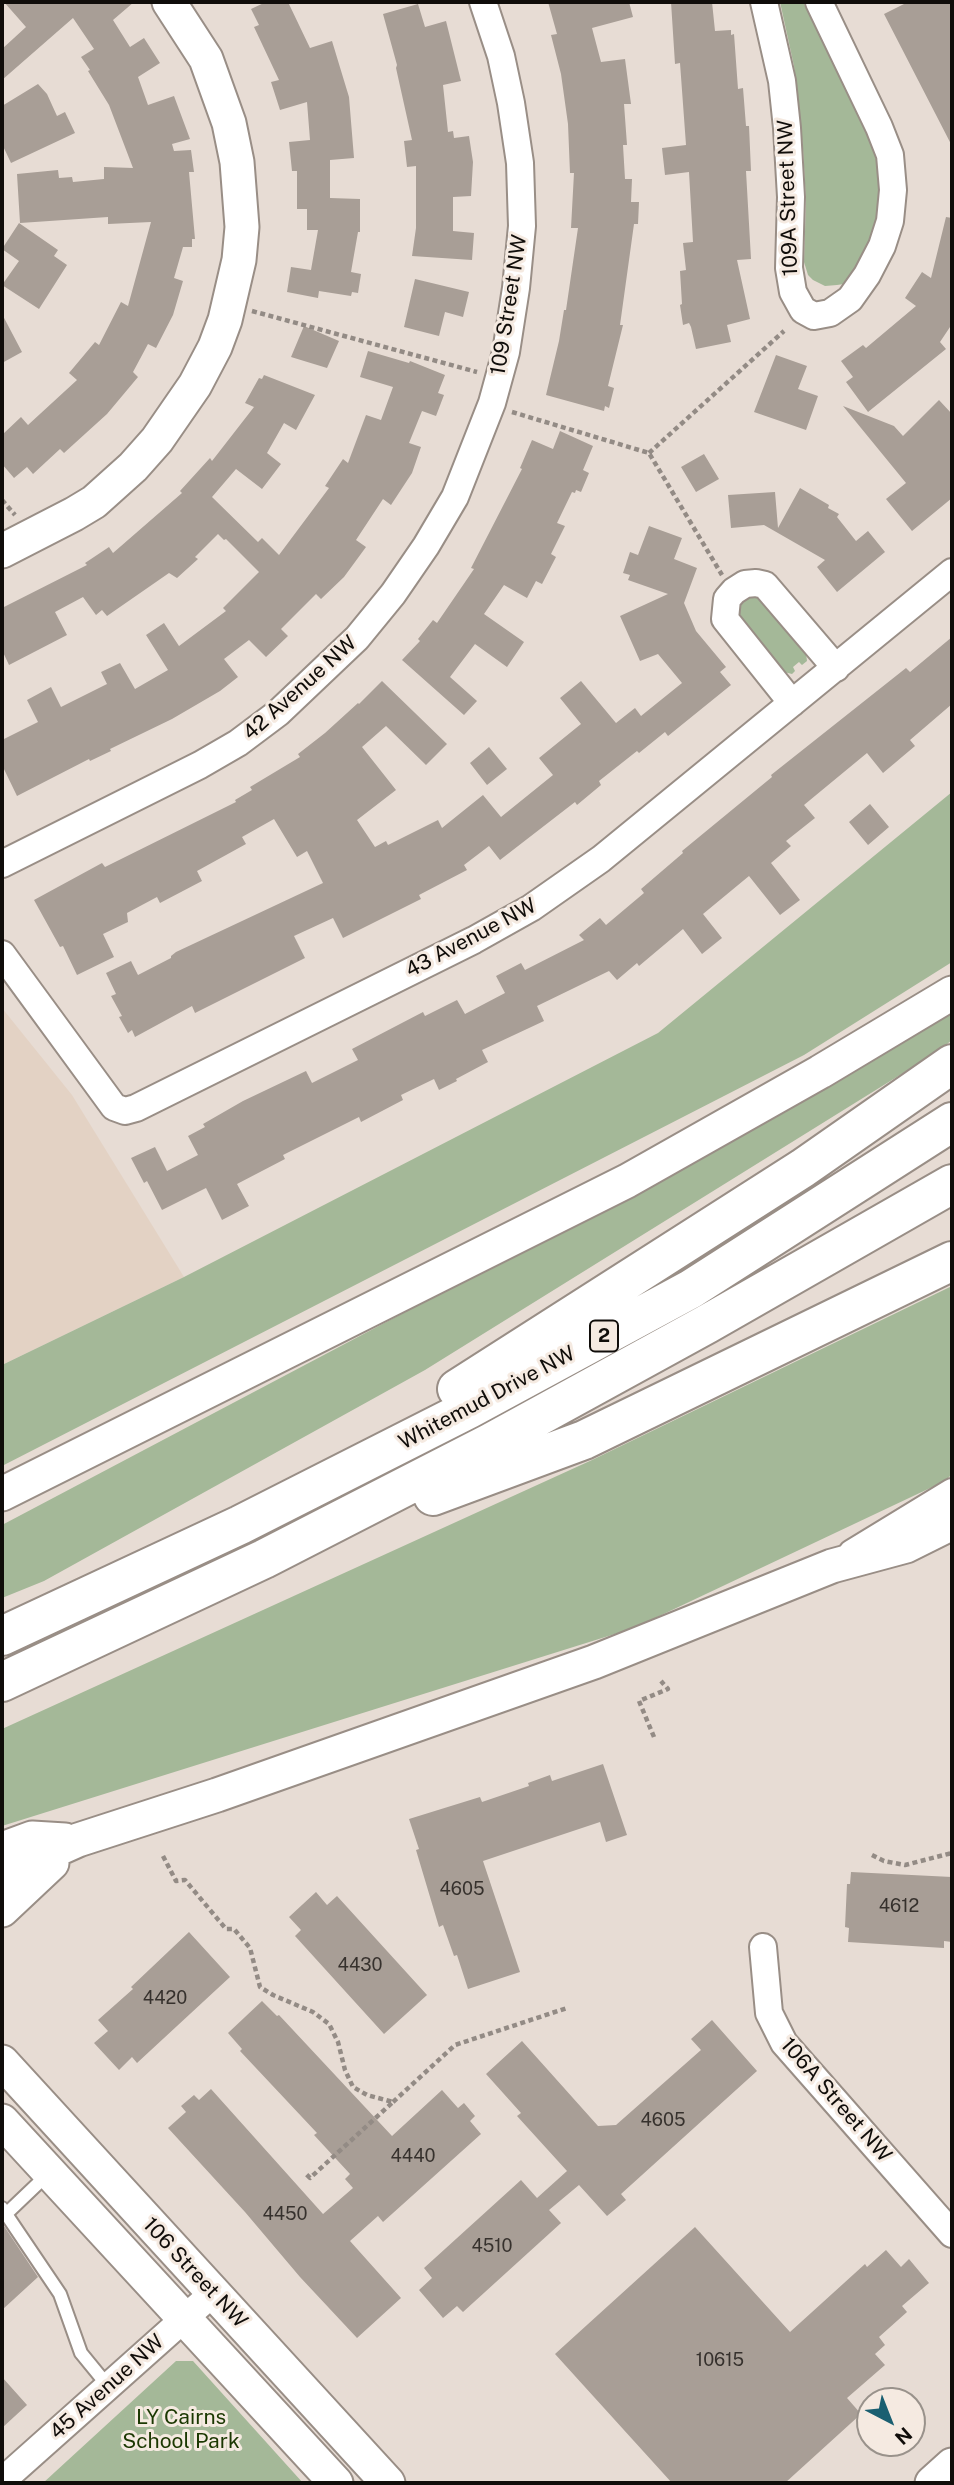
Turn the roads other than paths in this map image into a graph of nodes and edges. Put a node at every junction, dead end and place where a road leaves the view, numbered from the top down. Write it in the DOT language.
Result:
graph roads {
  1 [pos="169,2"];
  2 [pos="483,2"];
  3 [pos="764,2"];
  4 [pos="819,2"];
  5 [pos="500,407"];
  6 [pos="2,551"];
  7 [pos="952,572"];
  8 [pos="836,668"];
  9 [pos="792,703"];
  10 [pos="2,864"];
  11 [pos="2,954"];
  12 [pos="952,993"];
  13 [pos="952,1064"];
  14 [pos="952,1122"];
  15 [pos="952,1184"];
  16 [pos="952,1261"];
  17 [pos="952,1492"];
  18 [pos="2,1494"];
  19 [pos="952,1523"];
  20 [pos="240,1525"];
  21 [pos="264,1559"];
  22 [pos="832,1566"];
  23 [pos="2,1636"];
  24 [pos="2,1682"];
  25 [pos="78,1840"];
  26 [pos="2,1849"];
  27 [pos="2,1874"];
  28 [pos="2,1910"];
  29 [pos="763,1947"];
  30 [pos="3,2061"];
  31 [pos="2,2120"];
  32 [pos="50,2173"];
  33 [pos="4,2211"];
  34 [pos="952,2234"];
  35 [pos="213,2292"];
  36 [pos="184,2319"];
  37 [pos="108,2386"];
  38 [pos="952,2465"];
  39 [pos="2,2481"];
  40 [pos="336,2483"];
  41 [pos="388,2483"];
  42 [pos="932,2483"];
  1 -- 6 [label="street"];
  2 -- 5 [label="street, 109 Street NW"];
  3 -- 4 [label="street, 109A Street NW"];
  5 -- 10 [label="street, 42 Avenue NW"];
  7 -- 8 [label="street, 43 Avenue NW"];
  8 -- 9 [label="street, 43 Avenue NW"];
  8 -- 9 [label="street"];
  9 -- 11 [label="street, 43 Avenue NW"];
  12 -- 18 [label="street"];
  13 -- 20 [label="highway"];
  14 -- 20 [label="highway, Whitemud Drive NW / 2"];
  15 -- 21 [label="highway, Whitemud Drive NW / 2"];
  16 -- 21 [label="highway"];
  17 -- 22 [label="street"];
  19 -- 22 [label="street"];
  20 -- 23 [label="highway, Whitemud Drive NW / 2"];
  21 -- 24 [label="highway, Whitemud Drive NW / 2"];
  22 -- 25 [label="street"];
  25 -- 26 [label="street"];
  25 -- 27 [label="street"];
  25 -- 28 [label="street"];
  29 -- 34 [label="street, 106A Street NW"];
  30 -- 35 [label="street, 106 Street NW"];
  31 -- 32 [label="street, 106 Street NW"];
  32 -- 33 [label="lane"];
  32 -- 36 [label="street, 106 Street NW"];
  33 -- 37 [label="lane"];
  35 -- 36 [label="street, 45 Avenue NW"];
  35 -- 41 [label="street, 106 Street NW"];
  36 -- 37 [label="street, 45 Avenue NW"];
  36 -- 40 [label="street, 106 Street NW"];
  37 -- 39 [label="street, 45 Avenue NW"];
  38 -- 42 [label="street"];
}
